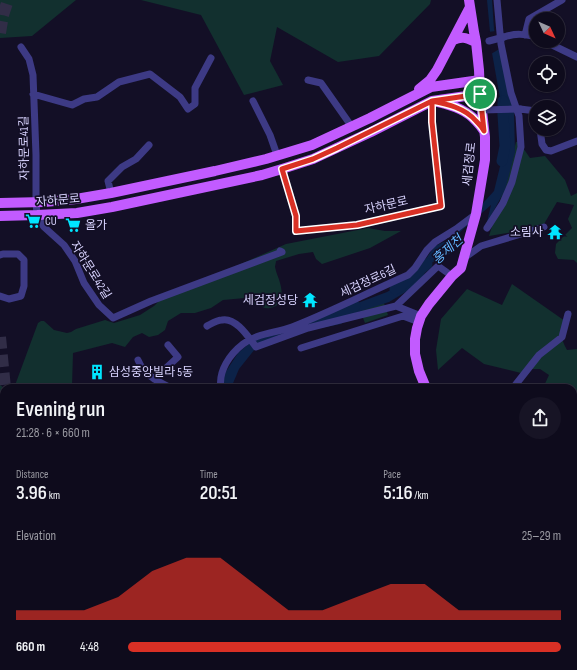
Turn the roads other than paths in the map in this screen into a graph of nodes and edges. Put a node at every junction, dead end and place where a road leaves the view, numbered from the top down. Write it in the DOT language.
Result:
graph roads {
  1 [pos="497,0"];
  2 [pos="562,0"];
  3 [pos="469,4"];
  4 [pos="525,34"];
  5 [pos="529,35"];
  6 [pos="453,40"];
  7 [pos="476,42"];
  8 [pos="21,47"];
  9 [pos="558,48"];
  10 [pos="577,57"];
  11 [pos="211,58"];
  12 [pos="308,80"];
  13 [pos="480,80"];
  14 [pos="33,94"];
  15 [pos="480,94"];
  16 [pos="253,101"];
  17 [pos="403,101"];
  18 [pos="432,101"];
  19 [pos="482,110"];
  20 [pos="529,110"];
  21 [pos="352,127"];
  22 [pos="484,131"];
  23 [pos="541,136"];
  24 [pos="577,142"];
  25 [pos="149,145"];
  26 [pos="277,155"];
  27 [pos="282,169"];
  28 [pos="111,193"];
  29 [pos="36,202"];
  30 [pos="0,203"];
  31 [pos="37,215"];
  32 [pos="0,216"];
  33 [pos="475,216"];
  34 [pos="544,227"];
  35 [pos="487,228"];
  36 [pos="280,251"];
  37 [pos="465,254"];
  38 [pos="0,255"];
  39 [pos="452,276"];
  40 [pos="0,296"];
  41 [pos="396,306"];
  42 [pos="568,314"];
  43 [pos="420,319"];
  44 [pos="207,326"];
  45 [pos="250,339"];
  46 [pos="168,344"];
  47 [pos="301,348"];
  48 [pos="138,360"];
  49 [pos="154,379"];
  50 [pos="163,384"];
  51 [pos="221,384"];
  52 [pos="424,384"];
  53 [pos="516,384"];
  1 -- 35 [label="street"];
  2 -- 4 [label="street"];
  3 -- 6 [label="main road"];
  3 -- 7 [label="main road, 세검정로"];
  4 -- 5 [label="street"];
  4 -- 7 [label="street, bridge"];
  6 -- 7 [label="main road"];
  6 -- 17 [label="main road"];
  7 -- 13 [label="main road, 세검정로"];
  8 -- 14 [label="street, 자하문로41길"];
  9 -- 10 [label="street"];
  11 -- 14 [label="street"];
  12 -- 21 [label="street"];
  13 -- 15 [label="main road, 세검정로"];
  13 -- 17 [label="main road, 자하문로"];
  14 -- 29 [label="street, 자하문로41길"];
  15 -- 18 [label="main road, 자하문로"];
  15 -- 19 [label="main road, 세검정로"];
  16 -- 26 [label="street"];
  17 -- 21 [label="main road, 자하문로"];
  18 -- 22 [label="main road"];
  18 -- 27 [label="main road, 자하문로"];
  18 -- 27 [label="street, 자하문로"];
  19 -- 20 [label="street, bridge"];
  19 -- 22 [label="main road, 세검정로"];
  21 -- 26 [label="main road, 자하문로"];
  22 -- 33 [label="main road, 세검정로"];
  23 -- 24 [label="street"];
  25 -- 28 [label="street"];
  26 -- 28 [label="main road, 자하문로"];
  27 -- 31 [label="main road, 자하문로"];
  28 -- 29 [label="main road, 자하문로"];
  29 -- 30 [label="main road, 자하문로"];
  29 -- 31 [label="street, 자하문로41길"];
  31 -- 32 [label="main road, 자하문로"];
  31 -- 36 [label="street, 자하문로42길"];
  33 -- 37 [label="main road, 세검정로"];
  33 -- 45 [label="street, 세검정로6길"];
  34 -- 37 [label="street, 세검정로"];
  37 -- 39 [label="main road, 세검정로"];
  38 -- 40 [label="street"];
  39 -- 41 [label="street"];
  39 -- 43 [label="main road, 세검정로"];
  41 -- 43 [label="street"];
  41 -- 45 [label="street"];
  42 -- 53 [label="street"];
  43 -- 47 [label="street"];
  43 -- 52 [label="main road, 세검정로"];
  44 -- 45 [label="street"];
  45 -- 51 [label="street, 세검정로6길"];
  46 -- 49 [label="street"];
  48 -- 49 [label="street"];
  49 -- 50 [label="street"];
}
